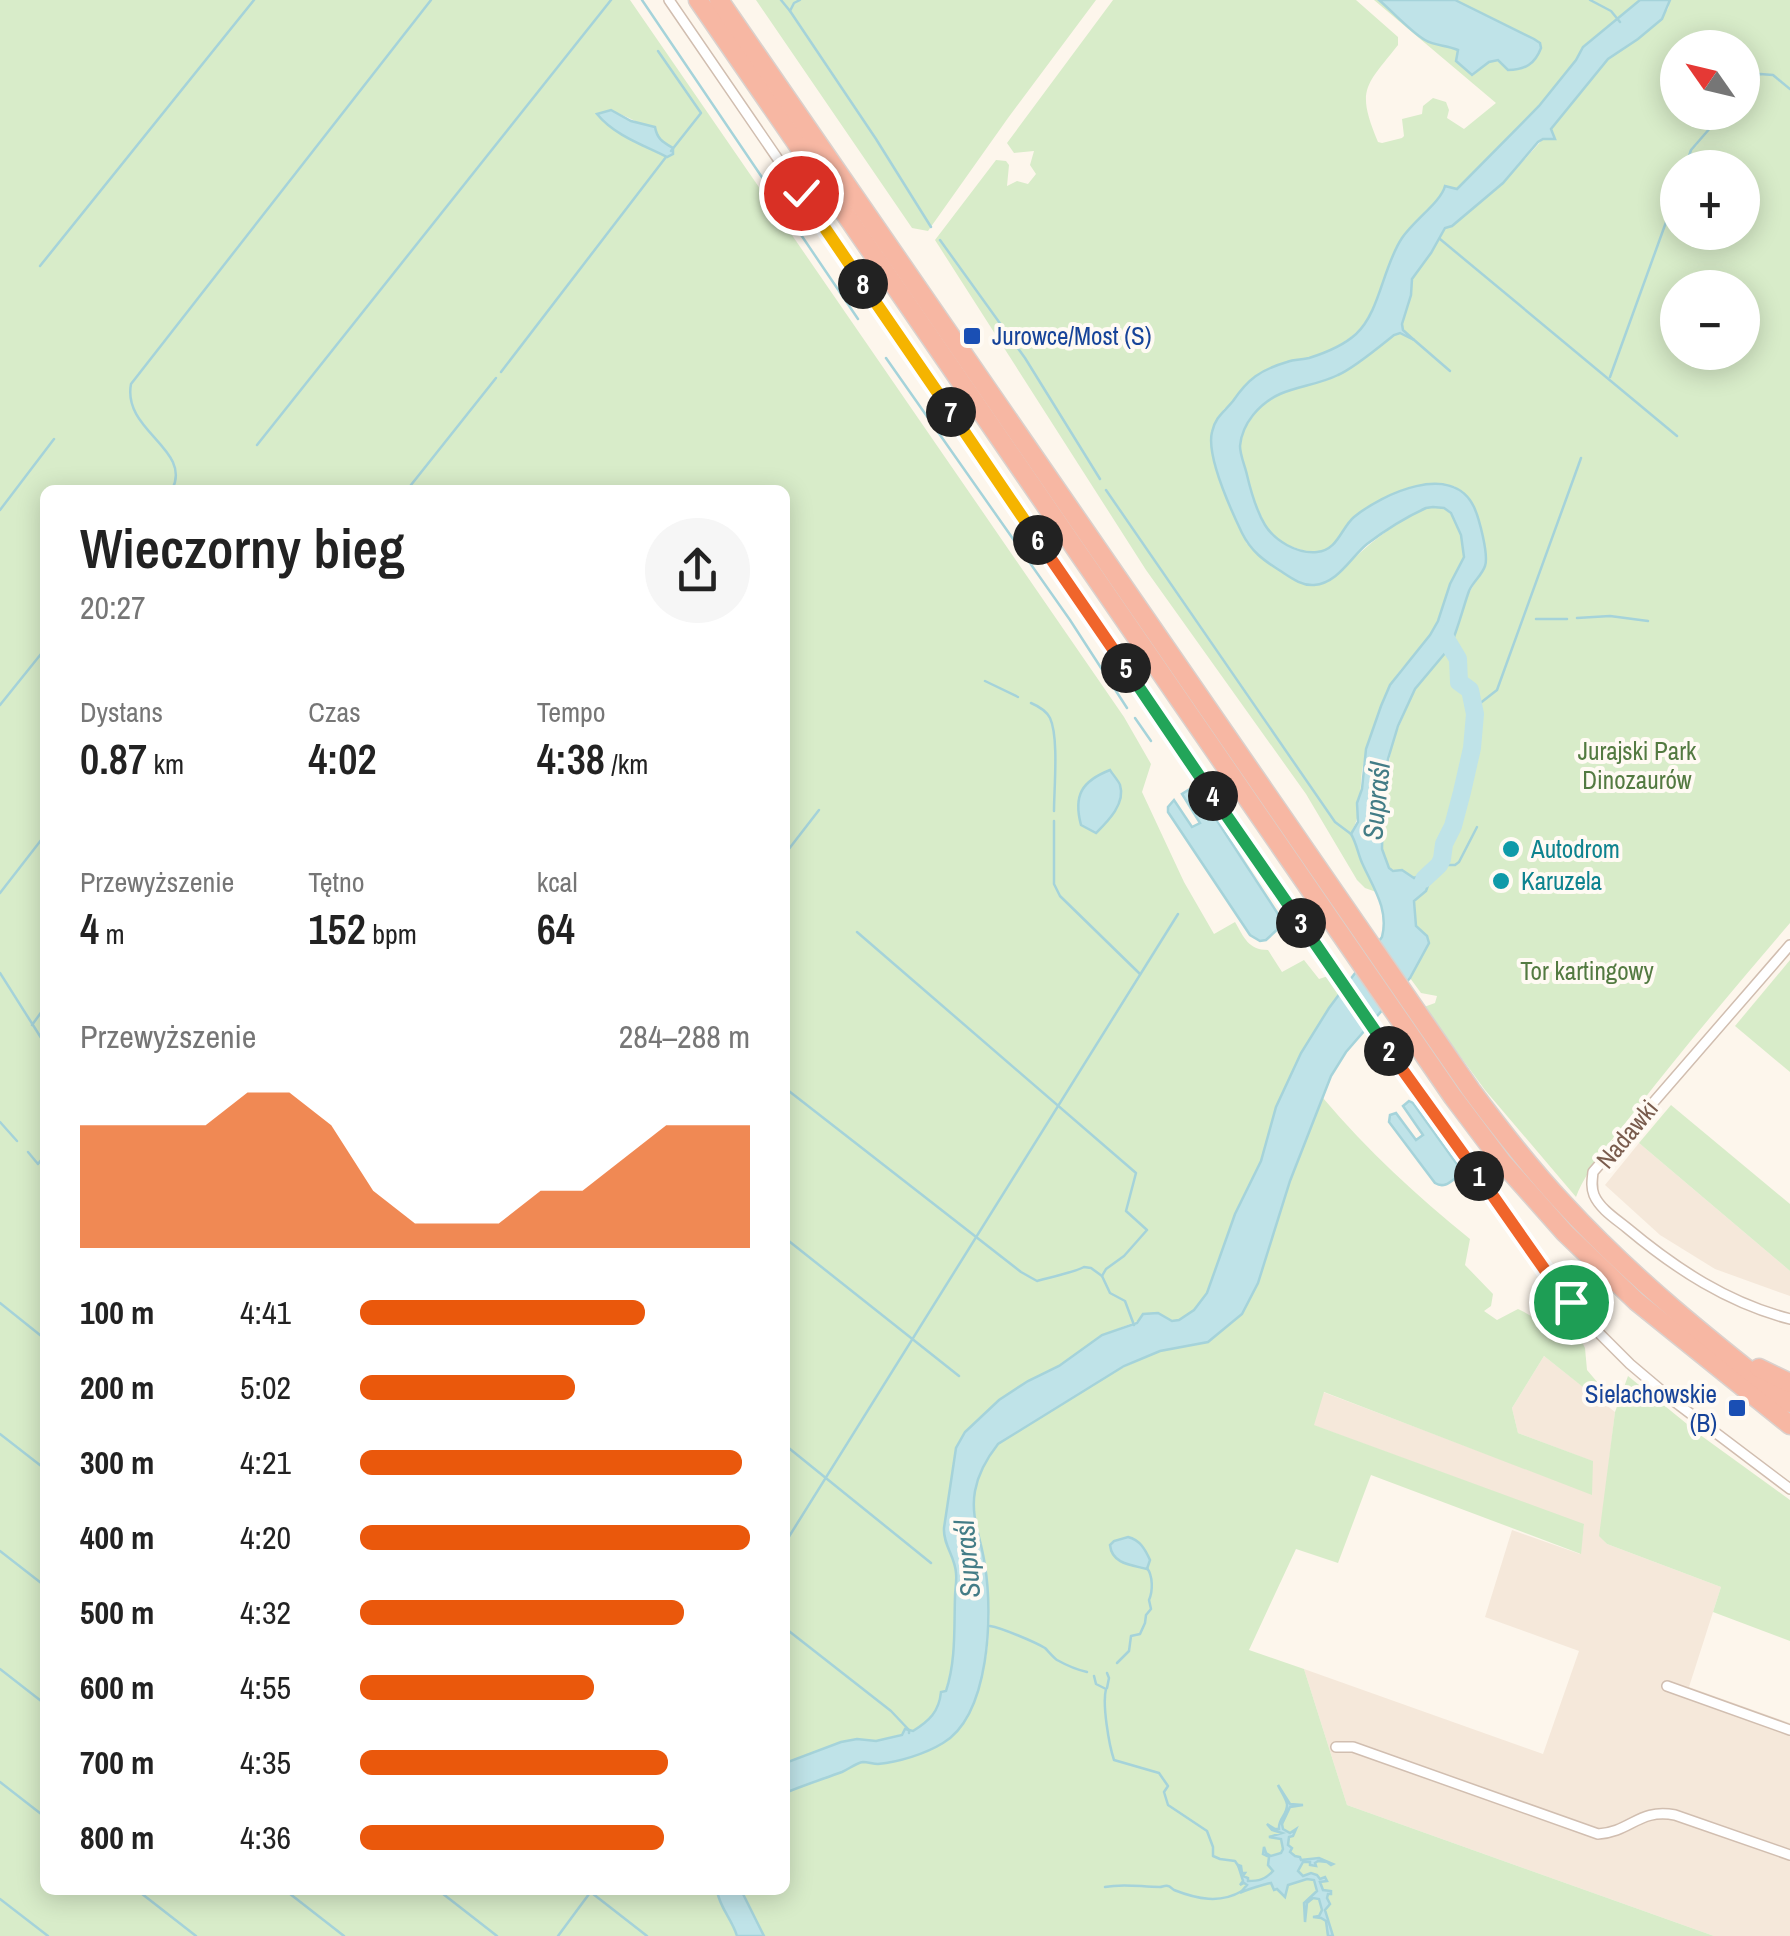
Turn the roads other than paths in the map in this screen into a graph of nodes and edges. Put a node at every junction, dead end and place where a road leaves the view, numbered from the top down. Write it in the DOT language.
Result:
graph roads {
  1 [pos="668,0"];
  2 [pos="698,0"];
  3 [pos="719,0"];
  4 [pos="1338,916"];
  5 [pos="1790,944"];
  6 [pos="1418,1030"];
  7 [pos="1790,1319"];
  8 [pos="1720,1346"];
  9 [pos="1790,1383"];
  10 [pos="1790,1404"];
  11 [pos="1790,1425"];
  12 [pos="1790,1489"];
  13 [pos="1667,1686"];
  14 [pos="1790,1730"];
  15 [pos="1336,1748"];
  16 [pos="1790,1855"];
  1 -- 12 [label="street"];
  2 -- 4 [label="highway"];
  3 -- 4 [label="highway"];
  4 -- 6 [label="highway"];
  5 -- 7 [label="street, Nadawki"];
  6 -- 8 [label="highway"];
  6 -- 11 [label="highway"];
  8 -- 9 [label="highway"];
  8 -- 10 [label="highway"];
  13 -- 14 [label="street"];
  15 -- 16 [label="street"];
}
